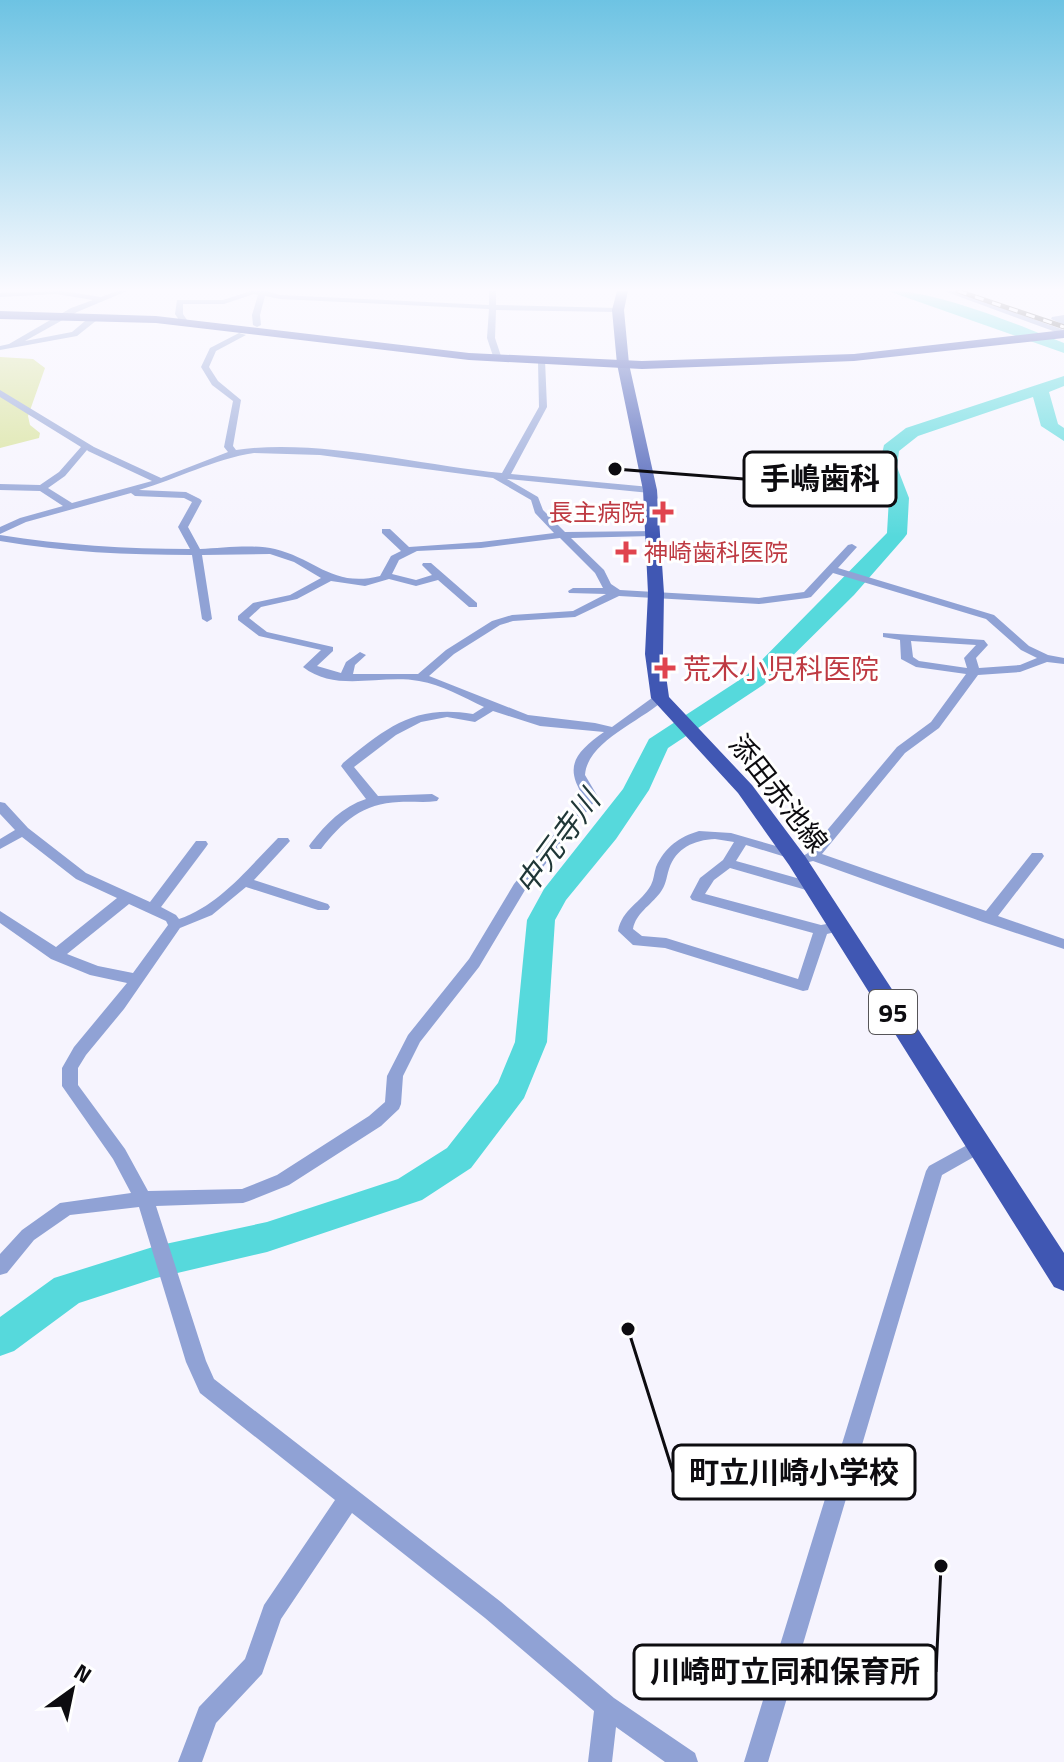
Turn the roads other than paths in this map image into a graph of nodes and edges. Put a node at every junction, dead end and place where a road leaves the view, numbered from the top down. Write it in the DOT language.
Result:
graph roads {
  1 [pos="209,373"];
  2 [pos="542,373"];
  3 [pos="625,373"];
  4 [pos="0,393"];
  5 [pos="86,446"];
  6 [pos="234,453"];
  7 [pos="499,475"];
  8 [pos="161,481"];
  9 [pos="0,487"];
  10 [pos="42,488"];
  11 [pos="650,490"];
  12 [pos="126,491"];
  13 [pos="70,506"];
  14 [pos="0,531"];
  15 [pos="386,531"];
  16 [pos="652,533"];
  17 [pos="560,535"];
  18 [pos="0,538"];
  19 [pos="852,547"];
  20 [pos="406,550"];
  21 [pos="197,553"];
  22 [pos="427,565"];
  23 [pos="831,569"];
  24 [pos="385,575"];
  25 [pos="440,576"];
  26 [pos="329,578"];
  27 [pos="573,591"];
  28 [pos="615,592"];
  29 [pos="656,593"];
  30 [pos="473,605"];
  31 [pos="207,619"];
  32 [pos="887,635"];
  33 [pos="905,637"];
  34 [pos="360,655"];
  35 [pos="1045,658"];
  36 [pos="1064,661"];
  37 [pos="974,672"];
  38 [pos="421,677"];
  39 [pos="345,679"];
  40 [pos="666,706"];
  41 [pos="491,707"];
  42 [pos="613,731"];
  43 [pos="432,798"];
  44 [pos="373,799"];
  45 [pos="0,806"];
  46 [pos="23,831"];
  47 [pos="742,840"];
  48 [pos="283,841"];
  49 [pos="201,844"];
  50 [pos="0,845"];
  51 [pos="316,846"];
  52 [pos="1037,856"];
  53 [pos="801,857"];
  54 [pos="728,863"];
  55 [pos="243,881"];
  56 [pos="813,887"];
  57 [pos="128,897"];
  58 [pos="323,907"];
  59 [pos="152,909"];
  60 [pos="0,916"];
  61 [pos="988,919"];
  62 [pos="175,925"];
  63 [pos="830,928"];
  64 [pos="1064,944"];
  65 [pos="56,955"];
  66 [pos="135,979"];
  67 [pos="980,1145"];
  68 [pos="146,1206"];
  69 [pos="0,1267"];
  70 [pos="1064,1278"];
  71 [pos="349,1498"];
  72 [pos="606,1706"];
  73 [pos="190,1762"];
  74 [pos="600,1762"];
  75 [pos="686,1762"];
  76 [pos="756,1762"];
  1 -- 6 [label="street"];
  2 -- 7 [label="street"];
  3 -- 11 [label="main road"];
  4 -- 5 [label="street"];
  5 -- 8 [label="street"];
  5 -- 10 [label="street"];
  6 -- 7 [label="street"];
  6 -- 8 [label="street"];
  7 -- 11 [label="street"];
  7 -- 17 [label="street"];
  8 -- 12 [label="street"];
  9 -- 10 [label="street"];
  10 -- 13 [label="street"];
  11 -- 16 [label="main road"];
  12 -- 13 [label="street"];
  12 -- 21 [label="street"];
  13 -- 14 [label="street"];
  15 -- 20 [label="street"];
  16 -- 17 [label="street"];
  16 -- 29 [label="main road"];
  17 -- 20 [label="street"];
  17 -- 28 [label="street"];
  18 -- 21 [label="street"];
  19 -- 23 [label="street"];
  20 -- 24 [label="street"];
  21 -- 26 [label="street"];
  21 -- 31 [label="street"];
  22 -- 25 [label="street"];
  23 -- 29 [label="street"];
  23 -- 35 [label="street"];
  24 -- 25 [label="street"];
  24 -- 26 [label="street"];
  25 -- 30 [label="street"];
  26 -- 39 [label="street"];
  27 -- 28 [label="street"];
  28 -- 29 [label="street"];
  28 -- 38 [label="street"];
  29 -- 40 [label="main road"];
  32 -- 33 [label="street"];
  33 -- 37 [label="street"];
  33 -- 37 [label="street"];
  34 -- 39 [label="street"];
  35 -- 36 [label="street"];
  35 -- 37 [label="street"];
  37 -- 53 [label="street"];
  38 -- 39 [label="street"];
  38 -- 41 [label="street"];
  40 -- 42 [label="street"];
  40 -- 53 [label="main road, 添田赤池線 / 95"];
  41 -- 42 [label="street"];
  41 -- 44 [label="street"];
  42 -- 68 [label="street"];
  43 -- 44 [label="street"];
  44 -- 51 [label="street"];
  45 -- 46 [label="street"];
  46 -- 50 [label="street"];
  46 -- 57 [label="street"];
  47 -- 53 [label="street"];
  47 -- 54 [label="street"];
  47 -- 63 [label="street"];
  48 -- 55 [label="street"];
  49 -- 59 [label="street"];
  52 -- 61 [label="street"];
  53 -- 56 [label="main road, 添田赤池線 / 95"];
  53 -- 61 [label="street"];
  54 -- 56 [label="street"];
  54 -- 63 [label="street"];
  55 -- 58 [label="street"];
  55 -- 62 [label="street"];
  56 -- 63 [label="main road, 添田赤池線 / 95"];
  57 -- 59 [label="street"];
  57 -- 65 [label="street"];
  59 -- 62 [label="street"];
  60 -- 65 [label="street"];
  61 -- 64 [label="street"];
  62 -- 66 [label="street"];
  63 -- 67 [label="main road, 添田赤池線 / 95"];
  65 -- 66 [label="street"];
  66 -- 68 [label="street"];
  67 -- 70 [label="main road, 添田赤池線 / 95"];
  67 -- 76 [label="street"];
  68 -- 69 [label="street"];
  68 -- 71 [label="street"];
  71 -- 72 [label="street"];
  71 -- 73 [label="street"];
  72 -- 74 [label="street"];
  72 -- 75 [label="street"];
}
